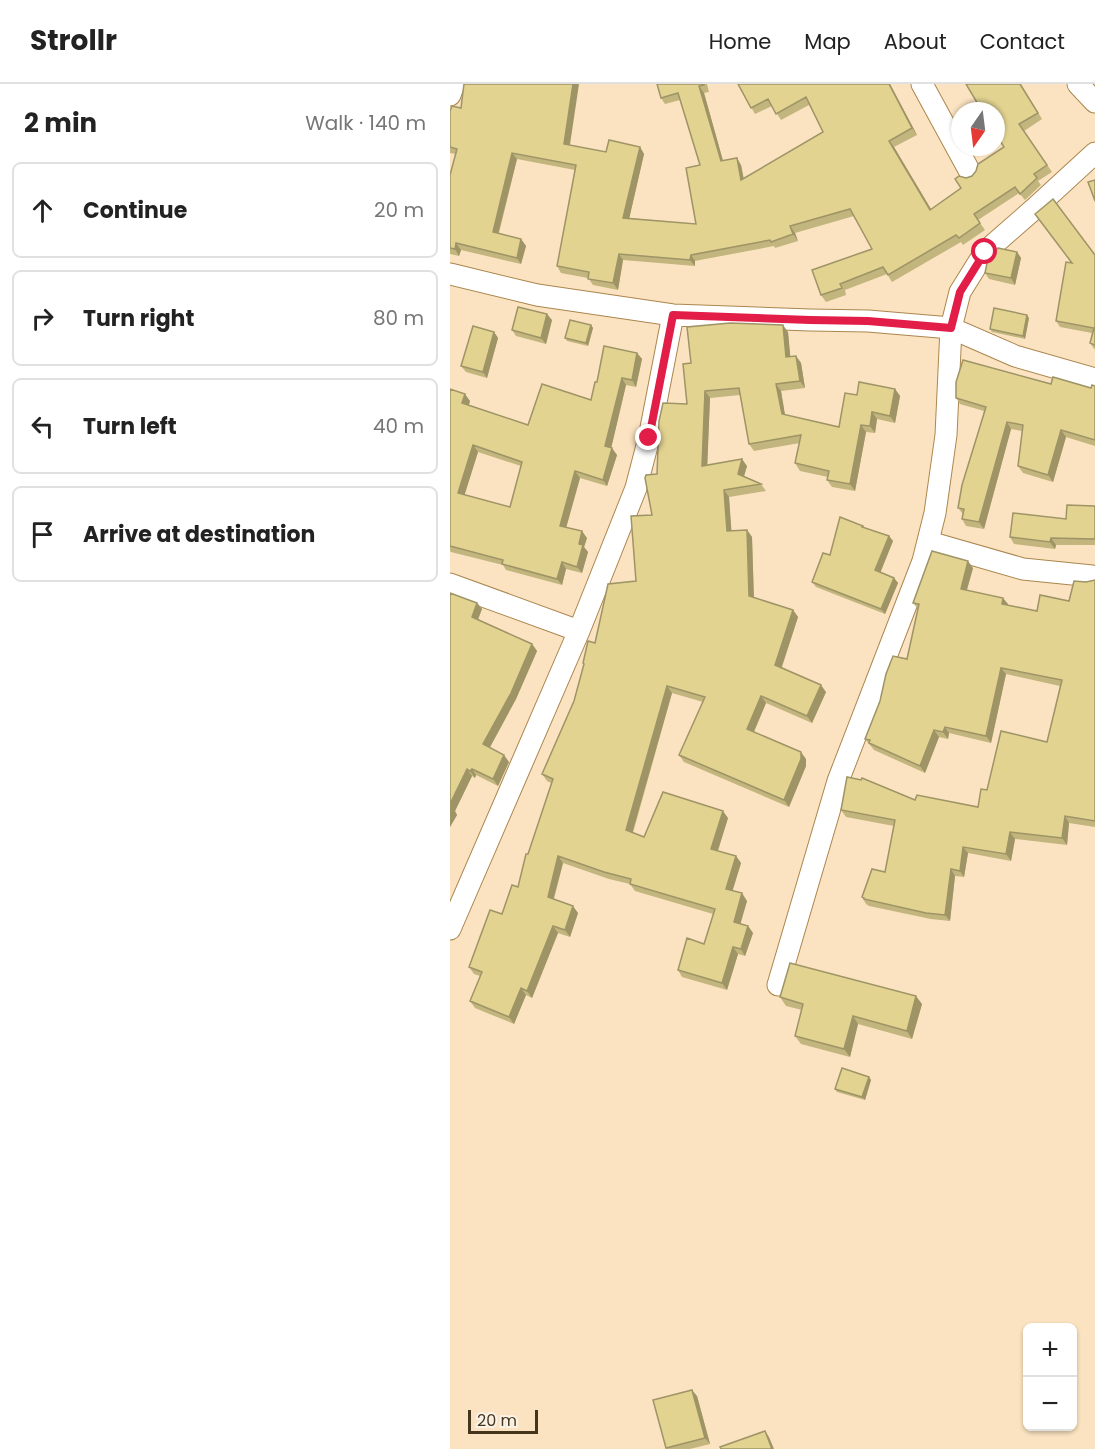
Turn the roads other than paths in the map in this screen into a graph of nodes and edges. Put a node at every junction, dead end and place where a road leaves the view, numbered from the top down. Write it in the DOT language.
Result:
graph roads {
  1 [pos="454,84"];
  2 [pos="922,84"];
  3 [pos="1078,84"];
  4 [pos="450,95"];
  5 [pos="1095,102"];
  6 [pos="1095,153"];
  7 [pos="970,171"];
  8 [pos="450,274"];
  9 [pos="673,315"];
  10 [pos="951,328"];
  11 [pos="1095,379"];
  12 [pos="929,542"];
  13 [pos="1092,576"];
  14 [pos="450,584"];
  15 [pos="579,632"];
  16 [pos="450,929"];
  17 [pos="777,985"];
  1 -- 4 [label="street"];
  2 -- 7 [label="street"];
  3 -- 5 [label="street"];
  6 -- 10 [label="street"];
  8 -- 9 [label="street"];
  9 -- 10 [label="street"];
  9 -- 15 [label="street"];
  10 -- 11 [label="street"];
  10 -- 12 [label="street"];
  12 -- 13 [label="street"];
  12 -- 17 [label="street"];
  14 -- 15 [label="street"];
  15 -- 16 [label="street"];
}
